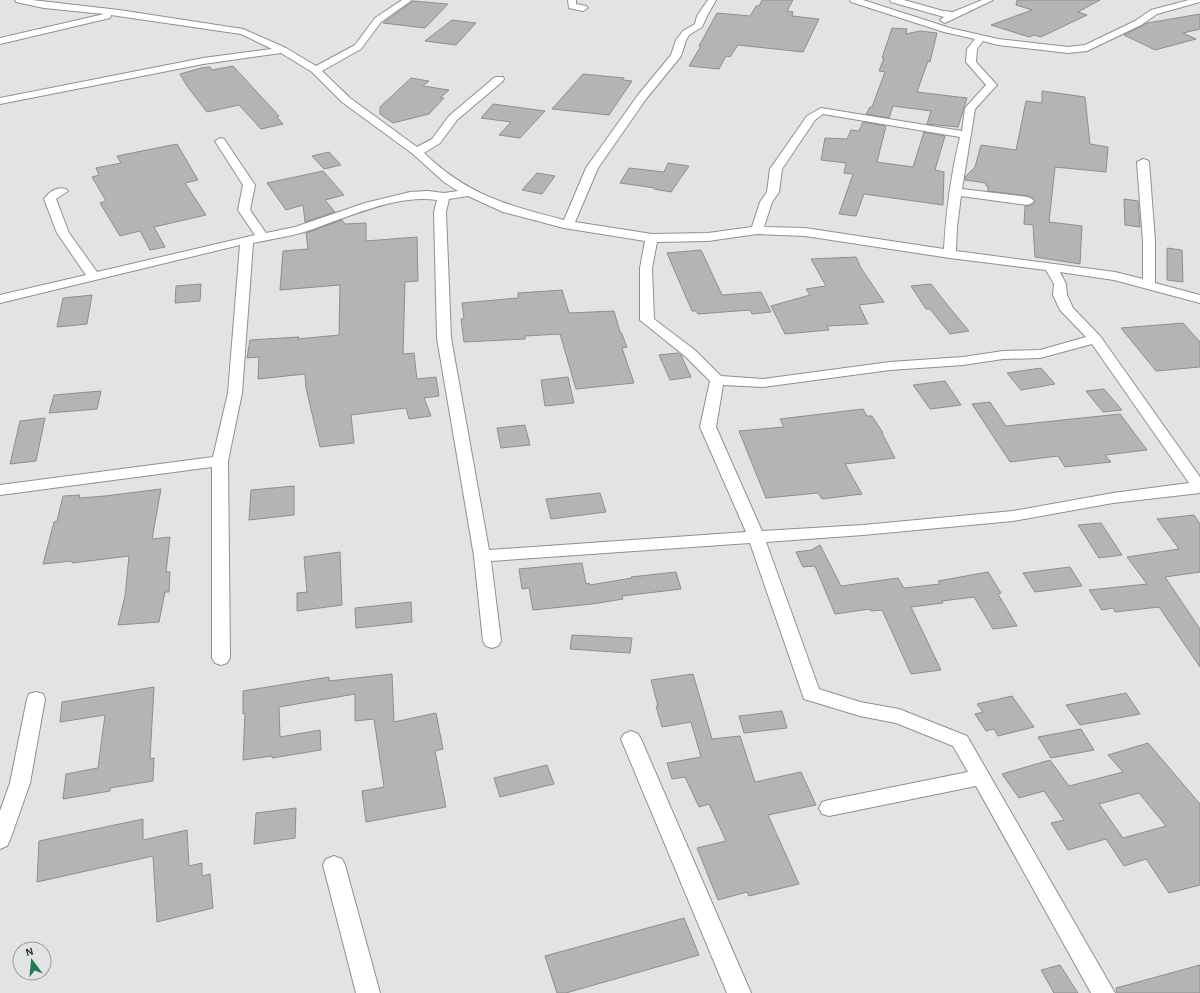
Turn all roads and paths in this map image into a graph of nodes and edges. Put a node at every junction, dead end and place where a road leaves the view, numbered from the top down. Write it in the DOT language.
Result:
graph roads {
  1 [pos="20,0"];
  2 [pos="408,0"];
  3 [pos="572,0"];
  4 [pos="712,0"];
  5 [pos="854,0"];
  6 [pos="894,0"];
  7 [pos="989,0"];
  8 [pos="1199,0"];
  9 [pos="583,8"];
  10 [pos="119,13"];
  11 [pos="953,15"];
  12 [pos="936,26"];
  13 [pos="981,38"];
  14 [pos="0,41"];
  15 [pos="283,50"];
  16 [pos="316,70"];
  17 [pos="499,79"];
  18 [pos="0,101"];
  19 [pos="966,135"];
  20 [pos="220,141"];
  21 [pos="417,152"];
  22 [pos="1143,162"];
  23 [pos="62,191"];
  24 [pos="469,192"];
  25 [pos="956,192"];
  26 [pos="444,197"];
  27 [pos="1028,201"];
  28 [pos="568,224"];
  29 [pos="758,230"];
  30 [pos="262,236"];
  31 [pos="652,238"];
  32 [pos="247,240"];
  33 [pos="950,254"];
  34 [pos="1051,268"];
  35 [pos="93,276"];
  36 [pos="1149,285"];
  37 [pos="0,299"];
  38 [pos="1200,299"];
  39 [pos="1095,338"];
  40 [pos="717,380"];
  41 [pos="220,460"];
  42 [pos="1200,487"];
  43 [pos="0,490"];
  44 [pos="756,537"];
  45 [pos="482,556"];
  46 [pos="492,641"];
  47 [pos="221,658"];
  48 [pos="36,699"];
  49 [pos="631,739"];
  50 [pos="981,777"];
  51 [pos="829,808"];
  52 [pos="0,840"];
  53 [pos="334,865"];
  54 [pos="368,993"];
  55 [pos="739,993"];
  56 [pos="1104,993"];
  1 -- 10 [label="street"];
  2 -- 16 [label="street"];
  3 -- 9 [label="street"];
  4 -- 28 [label="street"];
  5 -- 12 [label="street"];
  6 -- 11 [label="street"];
  7 -- 11 [label="street"];
  8 -- 13 [label="street"];
  10 -- 14 [label="street"];
  10 -- 15 [label="street"];
  11 -- 12 [label="street"];
  12 -- 13 [label="street"];
  13 -- 19 [label="street"];
  15 -- 16 [label="street"];
  15 -- 18 [label="street"];
  16 -- 21 [label="street"];
  17 -- 21 [label="street"];
  19 -- 25 [label="street"];
  19 -- 29 [label="street"];
  20 -- 30 [label="street"];
  21 -- 24 [label="street"];
  22 -- 36 [label="street"];
  23 -- 35 [label="street"];
  24 -- 26 [label="street"];
  24 -- 28 [label="street"];
  25 -- 27 [label="street"];
  25 -- 33 [label="street"];
  26 -- 30 [label="street"];
  26 -- 45 [label="street"];
  28 -- 31 [label="street"];
  29 -- 31 [label="street"];
  29 -- 33 [label="street"];
  30 -- 32 [label="street"];
  31 -- 40 [label="street"];
  32 -- 35 [label="street"];
  32 -- 41 [label="street"];
  33 -- 34 [label="street"];
  34 -- 36 [label="street"];
  34 -- 39 [label="street"];
  35 -- 37 [label="street"];
  36 -- 38 [label="street"];
  39 -- 40 [label="street"];
  39 -- 42 [label="street"];
  40 -- 44 [label="street"];
  41 -- 43 [label="street"];
  41 -- 47 [label="street"];
  42 -- 44 [label="street"];
  44 -- 45 [label="street"];
  44 -- 50 [label="street"];
  45 -- 46 [label="street"];
  48 -- 52 [label="street"];
  49 -- 55 [label="street"];
  50 -- 51 [label="street"];
  50 -- 56 [label="street"];
  53 -- 54 [label="street"];
}
